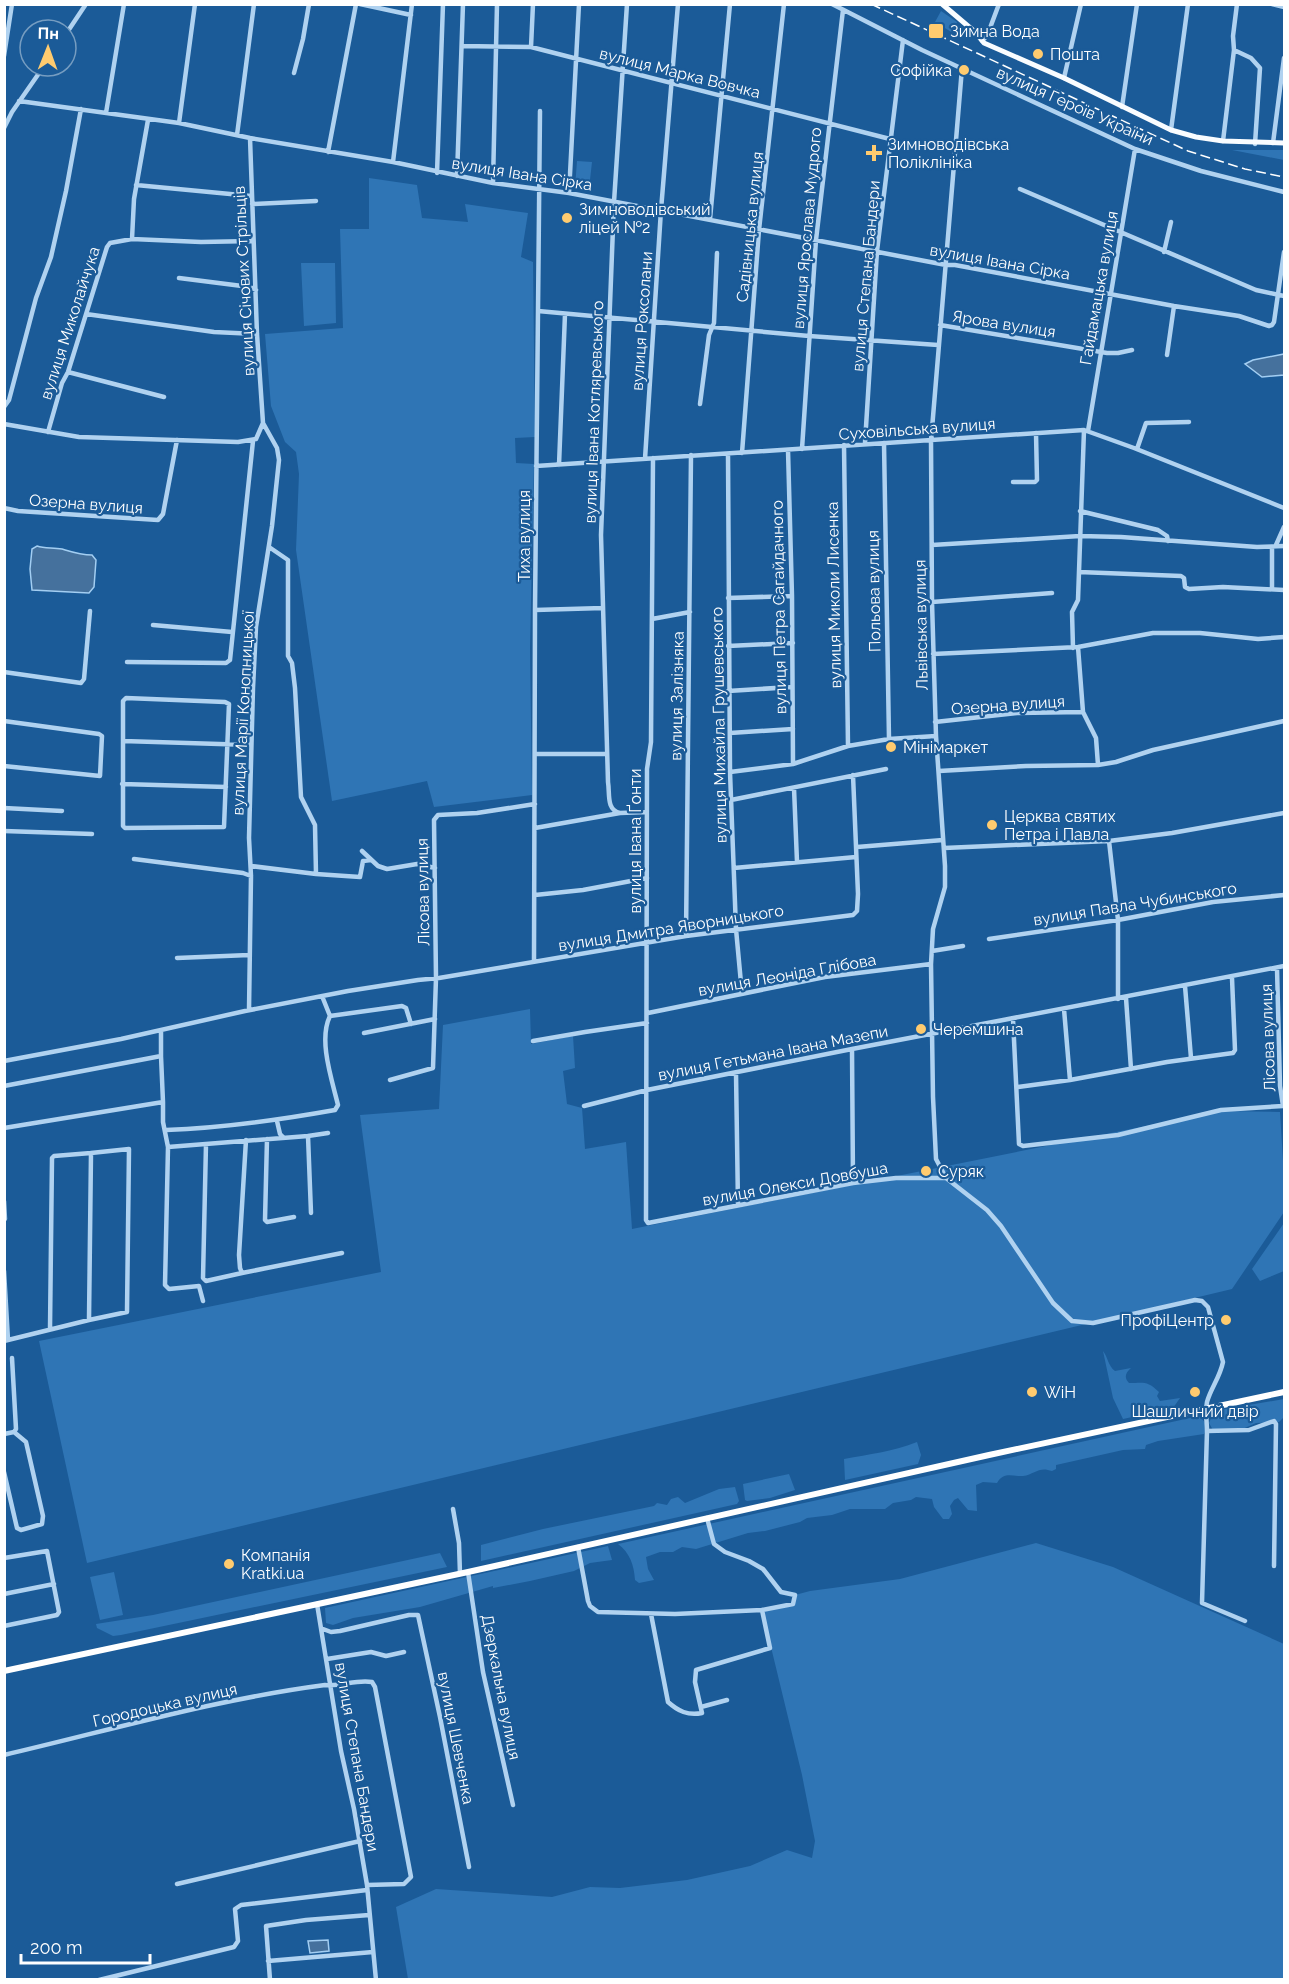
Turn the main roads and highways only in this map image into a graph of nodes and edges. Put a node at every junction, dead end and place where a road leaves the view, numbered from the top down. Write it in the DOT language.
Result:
graph roads {
  1 [pos="942,4"];
  2 [pos="1284,143"];
  3 [pos="1284,1392"];
  4 [pos="4,1671"];
  1 -- 2 [label="main road"];
  3 -- 4 [label="highway"];
}
